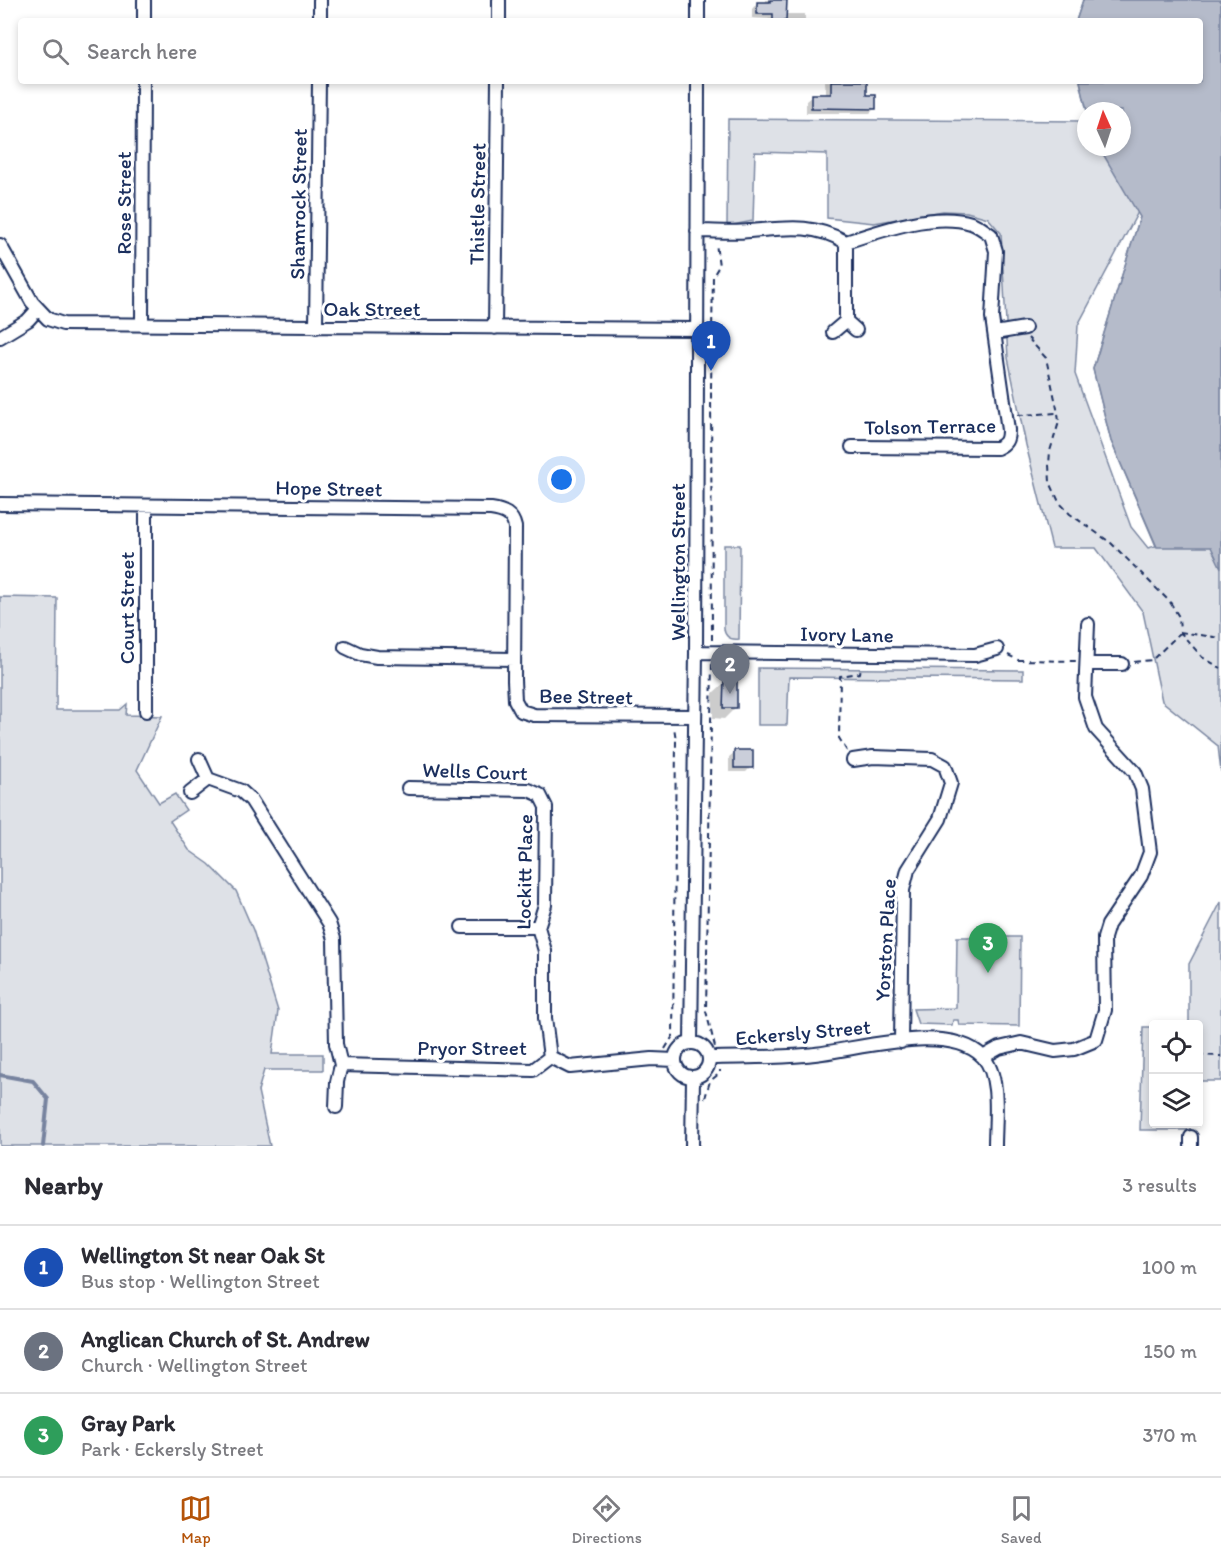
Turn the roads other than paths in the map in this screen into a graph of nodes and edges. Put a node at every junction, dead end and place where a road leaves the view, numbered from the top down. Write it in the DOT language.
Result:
graph roads {
  1 [pos="144,0"];
  2 [pos="320,0"];
  3 [pos="499,0"];
  4 [pos="698,0"];
  5 [pos="144,18"];
  6 [pos="320,18"];
  7 [pos="499,18"];
  8 [pos="698,18"];
  9 [pos="143,84"];
  10 [pos="319,84"];
  11 [pos="498,84"];
  12 [pos="698,84"];
  13 [pos="697,231"];
  14 [pos="846,242"];
  15 [pos="0,245"];
  16 [pos="38,309"];
  17 [pos="846,321"];
  18 [pos="142,325"];
  19 [pos="316,327"];
  20 [pos="495,328"];
  21 [pos="1022,329"];
  22 [pos="696,330"];
  23 [pos="856,330"];
  24 [pos="833,332"];
  25 [pos="995,333"];
  26 [pos="0,337"];
  27 [pos="852,447"];
  28 [pos="0,504"];
  29 [pos="146,506"];
  30 [pos="1088,624"];
  31 [pos="345,647"];
  32 [pos="997,650"];
  33 [pos="696,652"];
  34 [pos="514,659"];
  35 [pos="1087,664"];
  36 [pos="1122,664"];
  37 [pos="146,711"];
  38 [pos="694,716"];
  39 [pos="200,759"];
  40 [pos="853,760"];
  41 [pos="208,779"];
  42 [pos="408,788"];
  43 [pos="190,793"];
  44 [pos="540,795"];
  45 [pos="462,927"];
  46 [pos="538,927"];
  47 [pos="901,1042"];
  48 [pos="691,1043"];
  49 [pos="550,1057"];
  50 [pos="983,1057"];
  51 [pos="714,1058"];
  52 [pos="675,1060"];
  53 [pos="341,1065"];
  54 [pos="693,1078"];
  55 [pos="336,1107"];
  56 [pos="692,1146"];
  57 [pos="995,1146"];
  1 -- 5 [label="street"];
  2 -- 6 [label="street"];
  3 -- 7 [label="street"];
  4 -- 8 [label="street"];
  9 -- 18 [label="street, Rose Street"];
  10 -- 19 [label="street, Shamrock Street"];
  11 -- 20 [label="street, Thistle Street"];
  12 -- 13 [label="street, Wellington Street"];
  13 -- 14 [label="street"];
  13 -- 22 [label="street, Wellington Street"];
  14 -- 17 [label="street"];
  14 -- 25 [label="street, Tolson Terrace"];
  15 -- 16 [label="street"];
  16 -- 18 [label="street, Oak Street"];
  16 -- 26 [label="street"];
  17 -- 23 [label="street"];
  17 -- 24 [label="street"];
  18 -- 19 [label="street, Oak Street"];
  19 -- 20 [label="street, Oak Street"];
  20 -- 22 [label="street, Oak Street"];
  21 -- 25 [label="street"];
  22 -- 33 [label="street, Wellington Street"];
  25 -- 27 [label="street, Tolson Terrace"];
  28 -- 29 [label="street, Hope Street"];
  29 -- 34 [label="street, Hope Street"];
  29 -- 37 [label="street, Court Street"];
  30 -- 35 [label="street"];
  31 -- 34 [label="street"];
  32 -- 33 [label="street, Ivory Lane"];
  33 -- 38 [label="street, Wellington Street"];
  34 -- 38 [label="street, Bee Street"];
  35 -- 36 [label="street"];
  35 -- 50 [label="street"];
  38 -- 48 [label="street, Wellington Street"];
  39 -- 41 [label="street"];
  40 -- 47 [label="street, Yorston Place"];
  41 -- 43 [label="street"];
  41 -- 53 [label="street"];
  42 -- 44 [label="street, Wells Court"];
  44 -- 46 [label="street, Lockitt Place"];
  45 -- 46 [label="street"];
  46 -- 49 [label="street, Lockitt Place"];
  47 -- 50 [label="street, Eckersly Street"];
  47 -- 51 [label="street, Eckersly Street"];
  48 -- 51 [label="street"];
  48 -- 52 [label="street"];
  49 -- 52 [label="street, Pryor Street"];
  49 -- 53 [label="street, Pryor Street"];
  50 -- 57 [label="street"];
  51 -- 54 [label="street"];
  52 -- 54 [label="street"];
  53 -- 55 [label="street"];
  54 -- 56 [label="street"];
}
